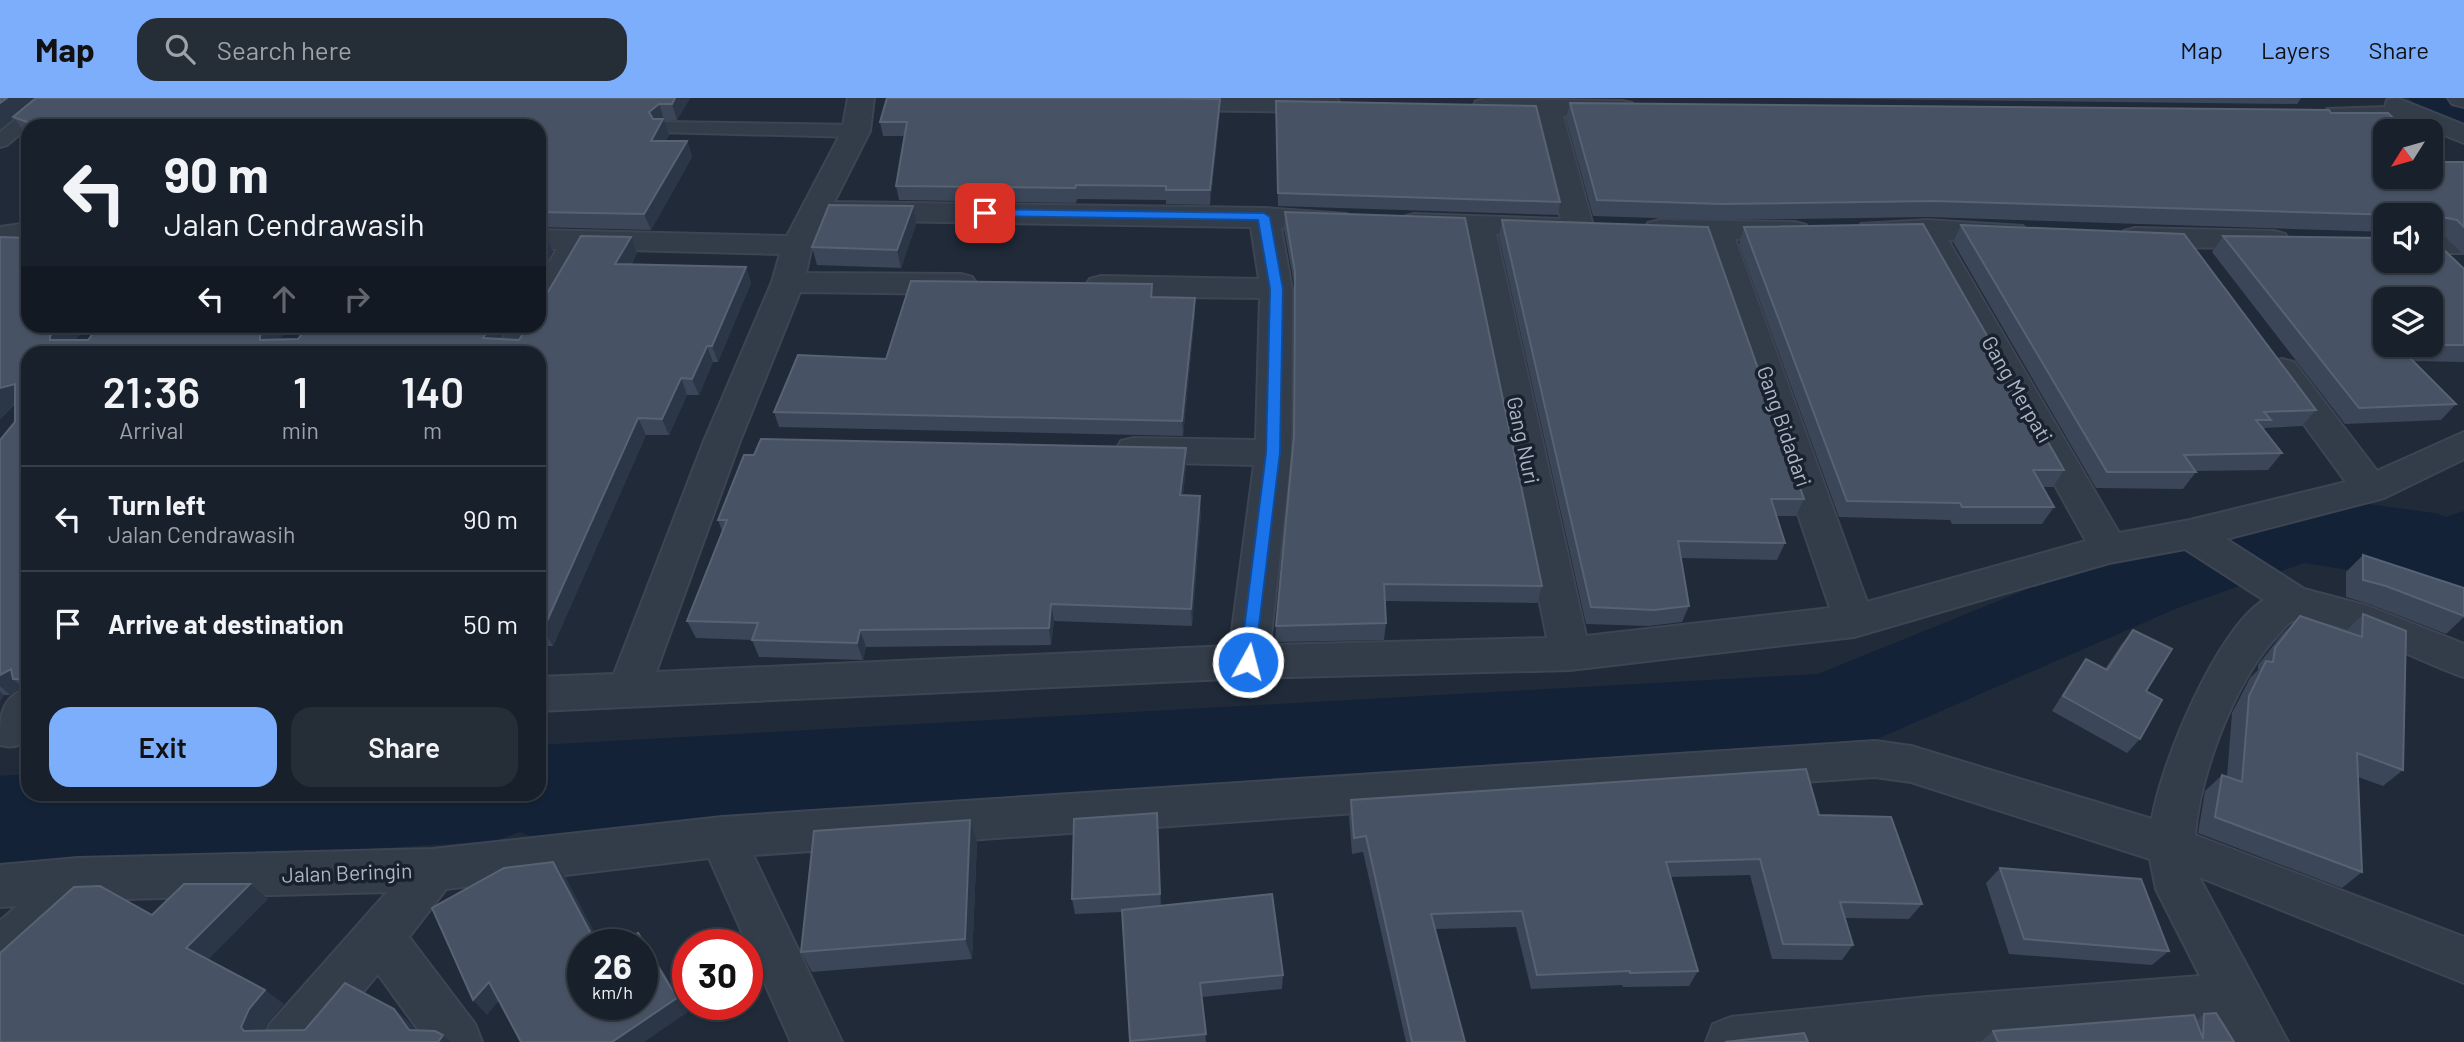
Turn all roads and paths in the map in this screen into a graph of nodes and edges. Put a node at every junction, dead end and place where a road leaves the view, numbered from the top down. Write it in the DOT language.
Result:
graph roads {
  1 [pos="53,98"];
  2 [pos="2379,98"];
  3 [pos="1146,101"];
  4 [pos="1547,103"];
  5 [pos="1354,105"];
  6 [pos="1465,106"];
  7 [pos="1645,109"];
  8 [pos="859,114"];
  9 [pos="2310,115"];
  10 [pos="2420,116"];
  11 [pos="27,119"];
  12 [pos="21,124"];
  13 [pos="666,128"];
  14 [pos="2464,135"];
  15 [pos="0,141"];
  16 [pos="817,211"];
  17 [pos="1264,217"];
  18 [pos="1479,226"];
  19 [pos="1605,227"];
  20 [pos="1927,229"];
  21 [pos="1717,232"];
  22 [pos="21,233"];
  23 [pos="2035,233"];
  24 [pos="0,236"];
  25 [pos="2103,236"];
  26 [pos="546,239"];
  27 [pos="2184,239"];
  28 [pos="578,241"];
  29 [pos="2305,241"];
  30 [pos="797,245"];
  31 [pos="2443,249"];
  32 [pos="2460,256"];
  33 [pos="2208,271"];
  34 [pos="788,282"];
  35 [pos="983,285"];
  36 [pos="1067,286"];
  37 [pos="1276,289"];
  38 [pos="546,293"];
  39 [pos="2265,347"];
  40 [pos="2464,444"];
  41 [pos="1108,449"];
  42 [pos="1273,453"];
  43 [pos="2371,489"];
  44 [pos="2200,540"];
  45 [pos="2109,550"];
  46 [pos="2288,598"];
  47 [pos="1854,621"];
  48 [pos="1570,654"];
  49 [pos="2464,661"];
  50 [pos="1248,662"];
  51 [pos="628,691"];
  52 [pos="546,694"];
  53 [pos="722,837"];
  54 [pos="2172,846"];
  55 [pos="433,870"];
  56 [pos="78,879"];
  57 [pos="0,886"];
  58 [pos="380,937"];
  59 [pos="0,953"];
  60 [pos="2464,960"];
  61 [pos="2237,997"];
  62 [pos="288,1042"];
  63 [pos="457,1042"];
  64 [pos="817,1042"];
  65 [pos="1731,1042"];
  66 [pos="2263,1042"];
  1 -- 11 [label="lane"];
  2 -- 10 [label="street"];
  3 -- 5 [label="street"];
  4 -- 6 [label="street"];
  4 -- 7 [label="street"];
  4 -- 19 [label="street"];
  8 -- 13 [label="lane"];
  8 -- 16 [label="street"];
  9 -- 10 [label="street"];
  10 -- 14 [label="street"];
  12 -- 15 [label="lane"];
  16 -- 17 [label="street"];
  16 -- 30 [label="street"];
  17 -- 18 [label="street"];
  17 -- 37 [label="street"];
  18 -- 19 [label="street"];
  18 -- 48 [label="street, Gang Nuri"];
  19 -- 21 [label="street"];
  20 -- 21 [label="street"];
  20 -- 23 [label="street"];
  20 -- 45 [label="street, Gang Merpati"];
  21 -- 47 [label="street, Gang Bidadari"];
  22 -- 24 [label="street"];
  25 -- 27 [label="street"];
  26 -- 28 [label="street"];
  27 -- 29 [label="street"];
  27 -- 33 [label="street"];
  28 -- 30 [label="street"];
  28 -- 38 [label="street"];
  30 -- 34 [label="street"];
  31 -- 32 [label="street"];
  34 -- 35 [label="street"];
  34 -- 51 [label="street"];
  36 -- 37 [label="street"];
  37 -- 42 [label="street"];
  39 -- 43 [label="street"];
  40 -- 43 [label="street"];
  41 -- 42 [label="street"];
  42 -- 50 [label="street"];
  43 -- 44 [label="street"];
  44 -- 45 [label="street"];
  44 -- 46 [label="street"];
  45 -- 47 [label="street"];
  46 -- 49 [label="street"];
  46 -- 54 [label="street"];
  47 -- 48 [label="street"];
  48 -- 50 [label="street"];
  50 -- 51 [label="street"];
  51 -- 52 [label="street"];
  53 -- 54 [label="street, Jalan Beringin"];
  53 -- 55 [label="street, Jalan Beringin"];
  53 -- 64 [label="street"];
  54 -- 60 [label="street, Jalan Beringin"];
  54 -- 61 [label="street"];
  55 -- 56 [label="street, Jalan Beringin"];
  55 -- 58 [label="street"];
  56 -- 57 [label="street, Jalan Beringin"];
  56 -- 59 [label="street"];
  58 -- 62 [label="street"];
  58 -- 63 [label="street"];
  61 -- 65 [label="street"];
  61 -- 66 [label="street"];
}
